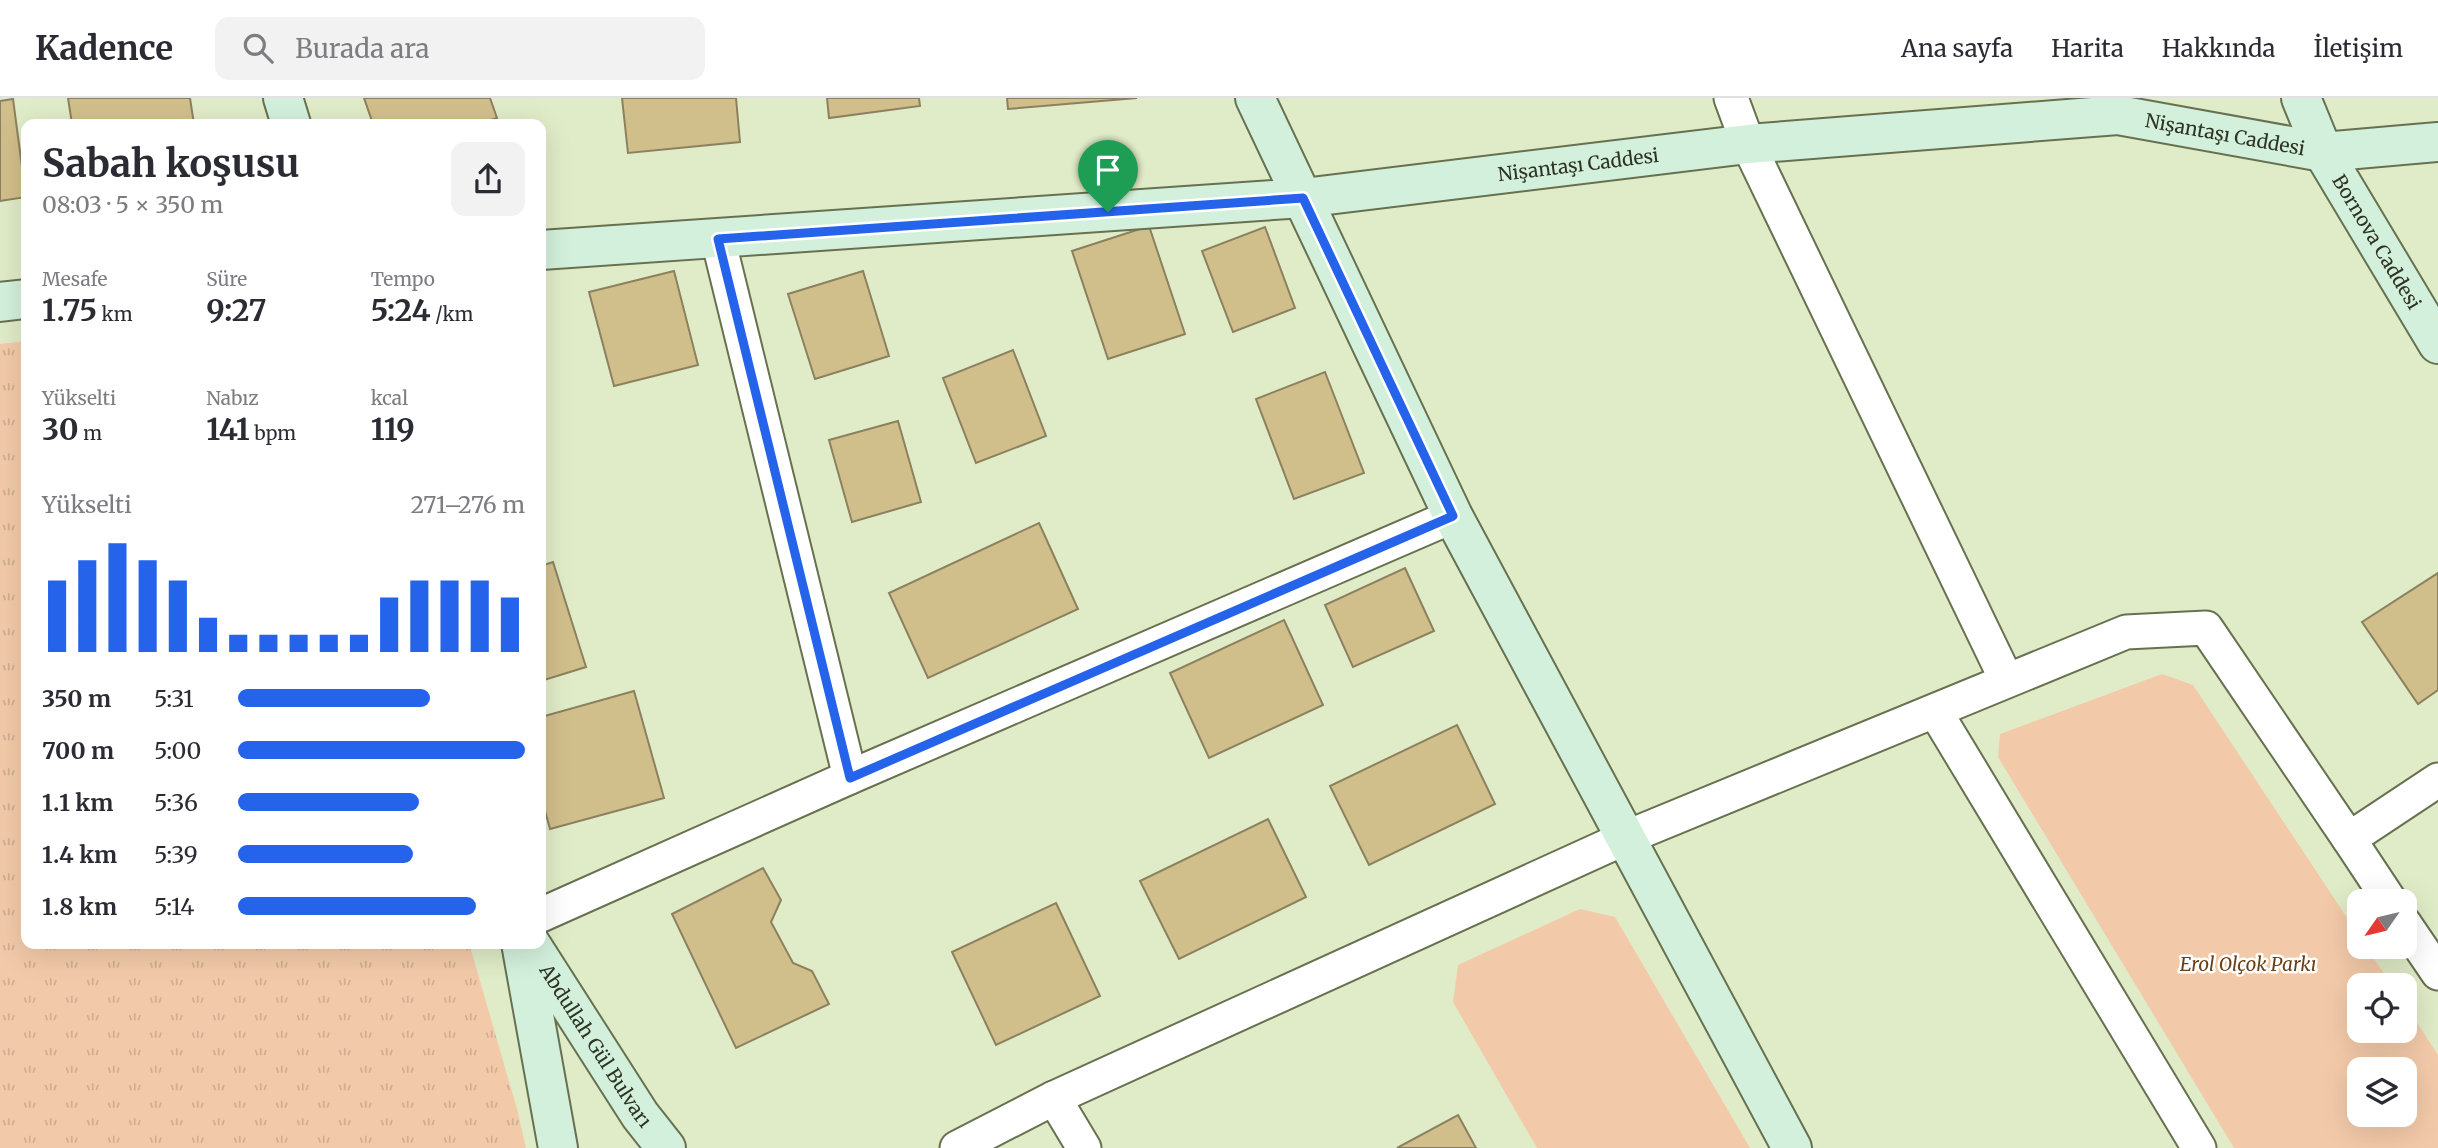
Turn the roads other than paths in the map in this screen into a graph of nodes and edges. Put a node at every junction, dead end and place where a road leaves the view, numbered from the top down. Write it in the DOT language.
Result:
graph roads {
  1 [pos="284,98"];
  2 [pos="1255,98"];
  3 [pos="1731,98"];
  4 [pos="2301,98"];
  5 [pos="290,119"];
  6 [pos="2438,142"];
  7 [pos="1748,144"];
  8 [pos="2323,152"];
  9 [pos="1303,198"];
  10 [pos="718,239"];
  11 [pos="546,250"];
  12 [pos="21,300"];
  13 [pos="0,302"];
  14 [pos="2438,344"];
  15 [pos="1453,516"];
  16 [pos="2006,679"];
  17 [pos="1936,710"];
  18 [pos="850,778"];
  19 [pos="2438,780"];
  20 [pos="1625,838"];
  21 [pos="2349,839"];
  22 [pos="2382,889"];
  23 [pos="546,913"];
  24 [pos="2417,942"];
  25 [pos="522,949"];
  26 [pos="534,949"];
  27 [pos="2438,973"];
  28 [pos="1054,1098"];
  29 [pos="558,1148"];
  30 [pos="666,1148"];
  31 [pos="957,1148"];
  32 [pos="1084,1148"];
  33 [pos="1792,1148"];
  34 [pos="2199,1148"];
  1 -- 5 [label="street"];
  2 -- 9 [label="street"];
  3 -- 7 [label="street"];
  4 -- 8 [label="street, Bornova Caddesi"];
  6 -- 8 [label="street, Nişantaşı Caddesi"];
  7 -- 8 [label="street, Nişantaşı Caddesi"];
  7 -- 9 [label="street, Nişantaşı Caddesi"];
  7 -- 16 [label="street"];
  8 -- 14 [label="street, Bornova Caddesi"];
  9 -- 10 [label="street, Nişantaşı Caddesi"];
  9 -- 15 [label="street"];
  10 -- 11 [label="street, Nişantaşı Caddesi"];
  10 -- 18 [label="street"];
  12 -- 13 [label="street"];
  15 -- 18 [label="street"];
  15 -- 20 [label="street"];
  16 -- 17 [label="street"];
  16 -- 21 [label="street"];
  17 -- 20 [label="street"];
  17 -- 34 [label="street"];
  18 -- 23 [label="street"];
  19 -- 21 [label="street"];
  20 -- 28 [label="street"];
  20 -- 33 [label="street"];
  21 -- 22 [label="street"];
  24 -- 27 [label="street"];
  25 -- 29 [label="street, Abdullah Gül Bulvarı"];
  26 -- 30 [label="street, Abdullah Gül Bulvarı"];
  28 -- 31 [label="street"];
  28 -- 32 [label="street"];
}
